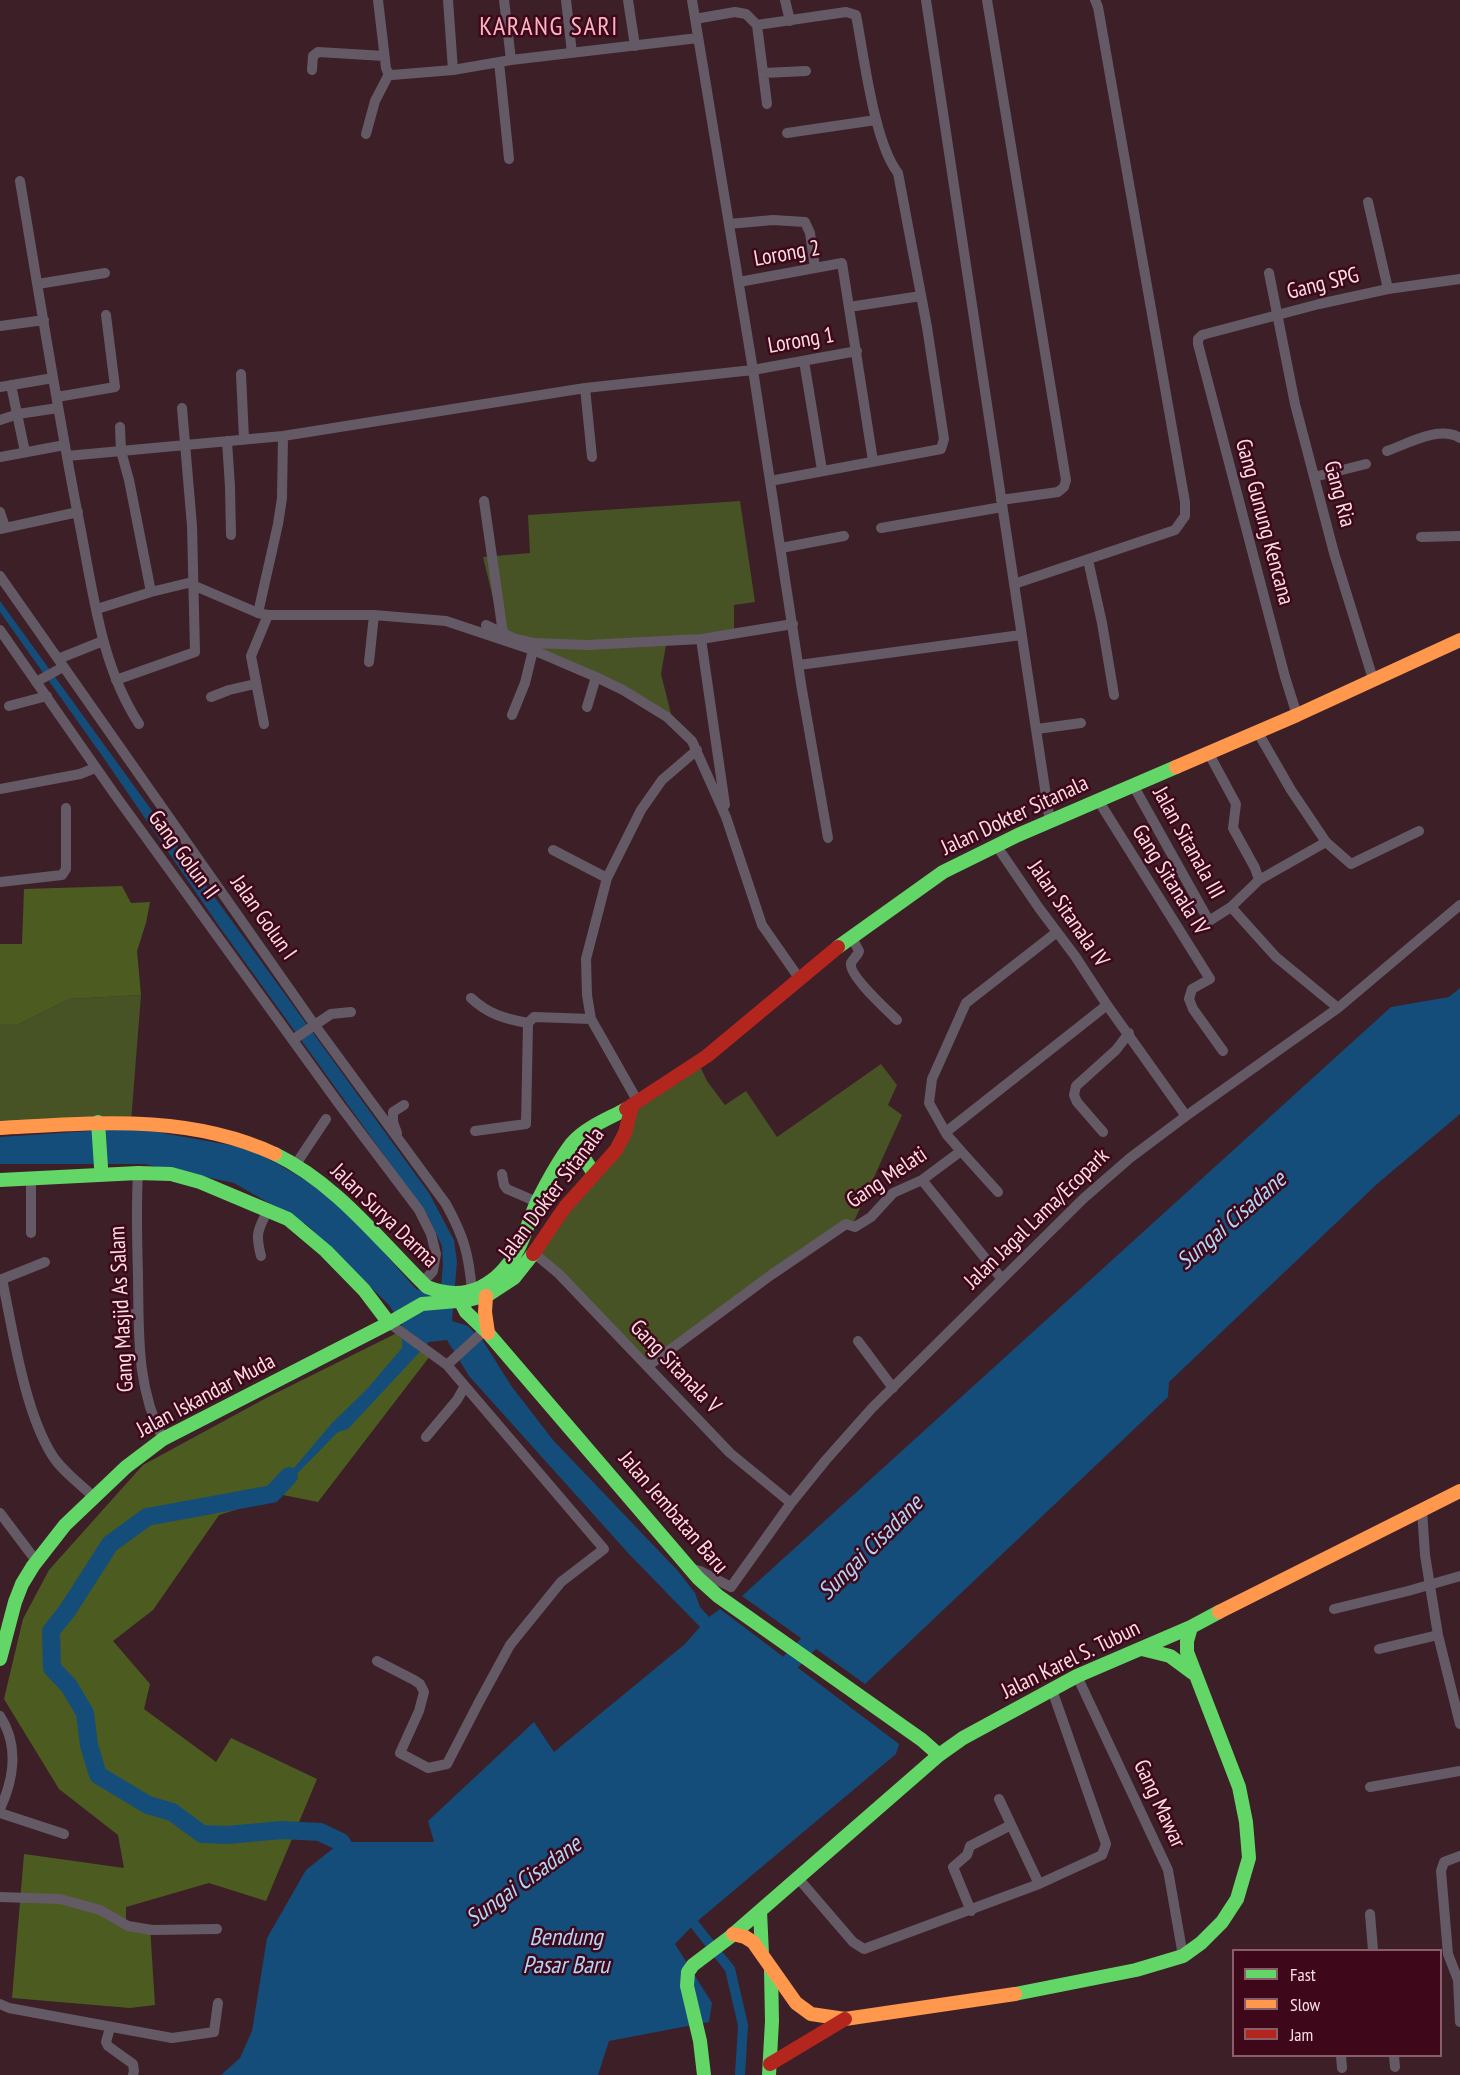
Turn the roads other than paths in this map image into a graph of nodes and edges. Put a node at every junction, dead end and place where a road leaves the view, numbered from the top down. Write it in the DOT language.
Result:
graph roads {
  1 [pos="378,0"];
  2 [pos="448,0"];
  3 [pos="504,0"];
  4 [pos="566,0"];
  5 [pos="628,0"];
  6 [pos="692,0"];
  7 [pos="785,0"];
  8 [pos="926,0"];
  9 [pos="987,0"];
  10 [pos="1095,0"];
  11 [pos="695,19"];
  12 [pos="790,21"];
  13 [pos="757,25"];
  14 [pos="698,38"];
  15 [pos="635,46"];
  16 [pos="572,53"];
  17 [pos="384,56"];
  18 [pos="512,60"];
  19 [pos="499,62"];
  20 [pos="312,70"];
  21 [pos="453,70"];
  22 [pos="806,71"];
  23 [pos="764,73"];
  24 [pos="389,74"];
  25 [pos="767,104"];
  26 [pos="876,120"];
  27 [pos="787,133"];
  28 [pos="366,134"];
  29 [pos="509,159"];
  30 [pos="20,181"];
  31 [pos="1368,202"];
  32 [pos="729,224"];
  33 [pos="815,268"];
  34 [pos="105,273"];
  35 [pos="1269,273"];
  36 [pos="1460,279"];
  37 [pos="739,282"];
  38 [pos="38,284"];
  39 [pos="1388,289"];
  40 [pos="921,296"];
  41 [pos="849,307"];
  42 [pos="106,315"];
  43 [pos="1277,316"];
  44 [pos="44,320"];
  45 [pos="0,326"];
  46 [pos="1198,339"];
  47 [pos="857,351"];
  48 [pos="804,361"];
  49 [pos="753,370"];
  50 [pos="241,374"];
  51 [pos="53,378"];
  52 [pos="5,386"];
  53 [pos="585,388"];
  54 [pos="58,402"];
  55 [pos="182,408"];
  56 [pos="18,414"];
  57 [pos="0,420"];
  58 [pos="120,427"];
  59 [pos="284,436"];
  60 [pos="1460,438"];
  61 [pos="244,439"];
  62 [pos="227,441"];
  63 [pos="186,446"];
  64 [pos="66,450"];
  65 [pos="121,451"];
  66 [pos="1387,451"];
  67 [pos="25,452"];
  68 [pos="592,457"];
  69 [pos="0,458"];
  70 [pos="873,461"];
  71 [pos="1366,464"];
  72 [pos="822,470"];
  73 [pos="1314,477"];
  74 [pos="770,481"];
  75 [pos="484,501"];
  76 [pos="1001,504"];
  77 [pos="0,512"];
  78 [pos="78,512"];
  79 [pos="3,528"];
  80 [pos="881,528"];
  81 [pos="231,536"];
  82 [pos="844,536"];
  83 [pos="1460,536"];
  84 [pos="1421,537"];
  85 [pos="781,548"];
  86 [pos="1088,560"];
  87 [pos="0,576"];
  88 [pos="1014,584"];
  89 [pos="194,585"];
  90 [pos="151,592"];
  91 [pos="97,609"];
  92 [pos="263,614"];
  93 [pos="374,615"];
  94 [pos="793,624"];
  95 [pos="486,625"];
  96 [pos="0,630"];
  97 [pos="503,633"];
  98 [pos="1020,635"];
  99 [pos="701,639"];
  100 [pos="1460,640"];
  101 [pos="103,641"];
  102 [pos="533,650"];
  103 [pos="369,662"];
  104 [pos="799,665"];
  105 [pos="59,666"];
  106 [pos="596,677"];
  107 [pos="1373,679"];
  108 [pos="39,680"];
  109 [pos="116,680"];
  110 [pos="255,684"];
  111 [pos="1114,695"];
  112 [pos="47,696"];
  113 [pos="211,697"];
  114 [pos="9,706"];
  115 [pos="587,707"];
  116 [pos="513,715"];
  117 [pos="1297,715"];
  118 [pos="1081,723"];
  119 [pos="140,724"];
  120 [pos="264,724"];
  121 [pos="1037,729"];
  122 [pos="1257,732"];
  123 [pos="697,750"];
  124 [pos="1208,752"];
  125 [pos="95,768"];
  126 [pos="1133,785"];
  127 [pos="0,789"];
  128 [pos="1098,800"];
  129 [pos="66,808"];
  130 [pos="726,817"];
  131 [pos="1050,822"];
  132 [pos="1419,831"];
  133 [pos="828,838"];
  134 [pos="1326,842"];
  135 [pos="996,845"];
  136 [pos="553,850"];
  137 [pos="607,879"];
  138 [pos="1259,880"];
  139 [pos="0,882"];
  140 [pos="1460,905"];
  141 [pos="1231,907"];
  142 [pos="1057,932"];
  143 [pos="851,936"];
  144 [pos="799,978"];
  145 [pos="471,998"];
  146 [pos="1107,1005"];
  147 [pos="1338,1008"];
  148 [pos="351,1012"];
  149 [pos="591,1019"];
  150 [pos="897,1020"];
  151 [pos="528,1023"];
  152 [pos="312,1025"];
  153 [pos="1129,1033"];
  154 [pos="295,1038"];
  155 [pos="1223,1051"];
  156 [pos="635,1104"];
  157 [pos="404,1105"];
  158 [pos="1186,1116"];
  159 [pos="326,1119"];
  160 [pos="99,1125"];
  161 [pos="0,1128"];
  162 [pos="475,1131"];
  163 [pos="946,1132"];
  164 [pos="1103,1132"];
  165 [pos="396,1136"];
  166 [pos="961,1151"];
  167 [pos="566,1152"];
  168 [pos="296,1164"];
  169 [pos="101,1166"];
  170 [pos="138,1173"];
  171 [pos="124,1174"];
  172 [pos="502,1174"];
  173 [pos="594,1174"];
  174 [pos="77,1177"];
  175 [pos="32,1179"];
  176 [pos="0,1180"];
  177 [pos="922,1180"];
  178 [pos="998,1192"];
  179 [pos="537,1202"];
  180 [pos="268,1210"];
  181 [pos="31,1233"];
  182 [pos="535,1254"];
  183 [pos="261,1256"];
  184 [pos="45,1262"];
  185 [pos="1,1279"];
  186 [pos="1002,1279"];
  187 [pos="422,1283"];
  188 [pos="486,1296"];
  189 [pos="462,1297"];
  190 [pos="138,1314"];
  191 [pos="117,1315"];
  192 [pos="393,1323"];
  193 [pos="484,1333"];
  194 [pos="858,1341"];
  195 [pos="449,1362"];
  196 [pos="648,1366"];
  197 [pos="465,1386"];
  198 [pos="893,1388"];
  199 [pos="426,1437"];
  200 [pos="163,1439"];
  201 [pos="1460,1491"];
  202 [pos="94,1497"];
  203 [pos="791,1503"];
  204 [pos="1422,1510"];
  205 [pos="0,1513"];
  206 [pos="37,1562"];
  207 [pos="693,1573"];
  208 [pos="1460,1576"];
  209 [pos="1430,1584"];
  210 [pos="1334,1609"];
  211 [pos="1191,1627"];
  212 [pos="1438,1635"];
  213 [pos="1141,1649"];
  214 [pos="1379,1650"];
  215 [pos="0,1659"];
  216 [pos="377,1661"];
  217 [pos="1194,1673"];
  218 [pos="1077,1676"];
  219 [pos="1052,1690"];
  220 [pos="0,1716"];
  221 [pos="1460,1724"];
  222 [pos="939,1755"];
  223 [pos="1460,1771"];
  224 [pos="1370,1787"];
  225 [pos="999,1799"];
  226 [pos="0,1811"];
  227 [pos="1011,1825"];
  228 [pos="64,1833"];
  229 [pos="1460,1856"];
  230 [pos="798,1878"];
  231 [pos="1039,1884"];
  232 [pos="0,1897"];
  233 [pos="760,1911"];
  234 [pos="971,1911"];
  235 [pos="1370,1914"];
  236 [pos="217,1929"];
  237 [pos="735,1933"];
  238 [pos="1373,1949"];
  239 [pos="762,1954"];
  240 [pos="1444,1955"];
  241 [pos="1183,1956"];
  242 [pos="771,1969"];
  243 [pos="1459,1980"];
  244 [pos="218,2002"];
  245 [pos="0,2004"];
  246 [pos="845,2019"];
  247 [pos="1460,2022"];
  248 [pos="110,2028"];
  249 [pos="1341,2057"];
  250 [pos="1342,2068"];
  251 [pos="769,2070"];
  252 [pos="133,2075"];
  253 [pos="704,2075"];
  1 -- 17 [label="street"];
  2 -- 21 [label="street"];
  3 -- 18 [label="street"];
  4 -- 16 [label="street"];
  5 -- 15 [label="street"];
  6 -- 11 [label="street"];
  7 -- 12 [label="street"];
  8 -- 76 [label="street"];
  9 -- 76 [label="street"];
  10 -- 86 [label="street"];
  11 -- 13 [label="street"];
  11 -- 14 [label="street"];
  12 -- 13 [label="street"];
  12 -- 26 [label="street"];
  13 -- 23 [label="street"];
  14 -- 15 [label="street"];
  14 -- 32 [label="street"];
  15 -- 16 [label="street"];
  16 -- 18 [label="street"];
  17 -- 20 [label="street"];
  17 -- 24 [label="street"];
  18 -- 19 [label="street"];
  19 -- 21 [label="street"];
  19 -- 29 [label="street"];
  21 -- 24 [label="street"];
  22 -- 23 [label="street"];
  23 -- 25 [label="street"];
  24 -- 28 [label="street"];
  26 -- 27 [label="street"];
  26 -- 40 [label="street"];
  30 -- 38 [label="street"];
  31 -- 39 [label="street"];
  32 -- 33 [label="street"];
  32 -- 37 [label="street"];
  33 -- 37 [label="street, Lorong 2"];
  33 -- 41 [label="street, Lorong 2"];
  34 -- 38 [label="street"];
  35 -- 43 [label="street, Gang Ria"];
  36 -- 39 [label="street, Gang SPG"];
  37 -- 49 [label="street"];
  38 -- 44 [label="street"];
  39 -- 43 [label="street, Gang SPG"];
  40 -- 41 [label="street"];
  40 -- 70 [label="street"];
  41 -- 47 [label="street"];
  42 -- 54 [label="street"];
  43 -- 46 [label="street, Gang SPG"];
  43 -- 73 [label="street, Gang Ria"];
  44 -- 45 [label="street"];
  44 -- 51 [label="street"];
  46 -- 117 [label="street, Gang Gunung Kencana"];
  47 -- 48 [label="street, Lorong 1"];
  47 -- 70 [label="street"];
  48 -- 49 [label="street, Lorong 1"];
  48 -- 72 [label="street"];
  49 -- 53 [label="street, Lorong 1"];
  49 -- 74 [label="street"];
  50 -- 61 [label="street"];
  51 -- 52 [label="street"];
  51 -- 54 [label="street"];
  52 -- 56 [label="street"];
  53 -- 59 [label="street, Lorong 1"];
  53 -- 68 [label="street"];
  54 -- 56 [label="street"];
  54 -- 64 [label="street"];
  55 -- 63 [label="street"];
  56 -- 57 [label="street"];
  56 -- 67 [label="street"];
  58 -- 65 [label="street"];
  59 -- 61 [label="street, Lorong 1"];
  59 -- 92 [label="street"];
  60 -- 66 [label="street"];
  61 -- 62 [label="street, Lorong 1"];
  62 -- 63 [label="street, Lorong 1"];
  62 -- 81 [label="street"];
  63 -- 65 [label="street, Lorong 1"];
  63 -- 89 [label="street"];
  64 -- 65 [label="street, Lorong 1"];
  64 -- 67 [label="street, Lorong 1"];
  64 -- 78 [label="street"];
  65 -- 90 [label="street"];
  67 -- 69 [label="street, Lorong 1"];
  70 -- 72 [label="street"];
  71 -- 73 [label="street"];
  72 -- 74 [label="street"];
  73 -- 107 [label="street, Gang Ria"];
  74 -- 85 [label="street"];
  75 -- 97 [label="street"];
  76 -- 80 [label="street"];
  76 -- 88 [label="street"];
  77 -- 79 [label="street"];
  78 -- 79 [label="street"];
  78 -- 91 [label="street"];
  82 -- 85 [label="street"];
  83 -- 84 [label="street"];
  85 -- 94 [label="street"];
  86 -- 88 [label="street"];
  86 -- 111 [label="street"];
  87 -- 105 [label="street, Jalan Golun I"];
  88 -- 98 [label="street"];
  89 -- 90 [label="street"];
  89 -- 92 [label="street"];
  89 -- 109 [label="street"];
  90 -- 91 [label="street"];
  91 -- 101 [label="street"];
  92 -- 93 [label="street"];
  92 -- 110 [label="street"];
  93 -- 102 [label="street"];
  93 -- 103 [label="street"];
  94 -- 99 [label="street"];
  94 -- 104 [label="street"];
  95 -- 97 [label="street"];
  96 -- 108 [label="street, Gang Golun II"];
  97 -- 99 [label="street"];
  98 -- 104 [label="street"];
  98 -- 121 [label="street"];
  99 -- 130 [label="street"];
  100 -- 107 [label="main road, Jalan Dokter Sitanala"];
  101 -- 105 [label="street"];
  101 -- 109 [label="street"];
  102 -- 106 [label="street"];
  102 -- 116 [label="street"];
  104 -- 133 [label="street"];
  105 -- 108 [label="street"];
  105 -- 152 [label="street, Jalan Golun I"];
  106 -- 115 [label="street"];
  106 -- 123 [label="street"];
  107 -- 117 [label="main road, Jalan Dokter Sitanala"];
  108 -- 112 [label="street, Gang Golun II"];
  109 -- 119 [label="street"];
  110 -- 113 [label="street"];
  110 -- 120 [label="street"];
  112 -- 114 [label="street"];
  112 -- 125 [label="street, Gang Golun II"];
  117 -- 122 [label="main road, Jalan Dokter Sitanala"];
  118 -- 121 [label="street"];
  121 -- 131 [label="street"];
  122 -- 124 [label="main road, Jalan Dokter Sitanala"];
  122 -- 134 [label="street"];
  123 -- 130 [label="street"];
  123 -- 137 [label="street"];
  124 -- 126 [label="main road, Jalan Dokter Sitanala"];
  124 -- 138 [label="street"];
  125 -- 127 [label="street"];
  125 -- 154 [label="street, Gang Golun II"];
  126 -- 128 [label="main road, Jalan Dokter Sitanala"];
  126 -- 141 [label="street, Jalan Sitanala III"];
  128 -- 131 [label="main road, Jalan Dokter Sitanala"];
  128 -- 155 [label="street, Gang Sitanala IV"];
  129 -- 139 [label="street"];
  130 -- 144 [label="street"];
  131 -- 135 [label="main road, Jalan Dokter Sitanala"];
  132 -- 134 [label="street"];
  134 -- 138 [label="street"];
  135 -- 142 [label="street, Jalan Sitanala IV"];
  135 -- 143 [label="main road, Jalan Dokter Sitanala"];
  136 -- 137 [label="street"];
  137 -- 149 [label="street"];
  138 -- 141 [label="street"];
  140 -- 147 [label="street, Jalan Jagal Lama/Ecopark"];
  141 -- 147 [label="street"];
  142 -- 146 [label="street, Jalan Sitanala IV"];
  142 -- 163 [label="street"];
  143 -- 144 [label="main road, Jalan Dokter Sitanala"];
  143 -- 150 [label="street"];
  144 -- 156 [label="main road, Jalan Dokter Sitanala"];
  145 -- 151 [label="street"];
  146 -- 153 [label="street, Jalan Sitanala IV"];
  146 -- 163 [label="street, Gang Melati"];
  147 -- 158 [label="street, Jalan Jagal Lama/Ecopark"];
  148 -- 152 [label="street"];
  149 -- 151 [label="street"];
  149 -- 156 [label="street"];
  151 -- 162 [label="street"];
  152 -- 154 [label="street"];
  152 -- 165 [label="street, Jalan Golun I"];
  153 -- 158 [label="street, Jalan Sitanala IV"];
  153 -- 164 [label="street"];
  154 -- 187 [label="street, Gang Golun II"];
  156 -- 167 [label="main road, Jalan Dokter Sitanala"];
  156 -- 173 [label="main road, Jalan Dokter Sitanala"];
  157 -- 165 [label="street"];
  158 -- 186 [label="street, Jalan Jagal Lama/Ecopark"];
  159 -- 168 [label="street"];
  160 -- 161 [label="main road, Jalan Surya Darma"];
  160 -- 168 [label="main road, Jalan Surya Darma"];
  160 -- 169 [label="main road"];
  163 -- 166 [label="street, Gang Melati"];
  165 -- 189 [label="street, Jalan Golun I"];
  166 -- 177 [label="street, Gang Melati"];
  166 -- 178 [label="street"];
  167 -- 173 [label="main road"];
  167 -- 179 [label="main road, Jalan Dokter Sitanala"];
  168 -- 187 [label="main road, Jalan Surya Darma"];
  169 -- 171 [label="main road"];
  169 -- 174 [label="main road"];
  170 -- 171 [label="main road"];
  170 -- 180 [label="main road"];
  170 -- 190 [label="street, Gang Masjid As Salam"];
  171 -- 174 [label="main road"];
  172 -- 179 [label="street"];
  173 -- 182 [label="main road, Jalan Dokter Sitanala"];
  174 -- 175 [label="main road"];
  175 -- 176 [label="main road"];
  175 -- 181 [label="street"];
  177 -- 186 [label="street"];
  177 -- 196 [label="street, Gang Melati"];
  179 -- 189 [label="main road, Jalan Dokter Sitanala"];
  180 -- 183 [label="street"];
  180 -- 192 [label="main road"];
  182 -- 188 [label="main road, Jalan Dokter Sitanala"];
  182 -- 196 [label="street, Gang Sitanala V"];
  184 -- 185 [label="street"];
  185 -- 202 [label="street"];
  186 -- 198 [label="street, Jalan Jagal Lama/Ecopark"];
  187 -- 189 [label="main road, Jalan Surya Darma"];
  188 -- 189 [label="main road, Jalan Dokter Sitanala"];
  188 -- 193 [label="main road"];
  189 -- 192 [label="main road, Jalan Surya Darma"];
  189 -- 193 [label="main road, Jalan Jembatan Baru"];
  190 -- 191 [label="street"];
  190 -- 200 [label="street, Gang Masjid As Salam"];
  192 -- 195 [label="street"];
  192 -- 200 [label="main road, Jalan Iskandar Muda"];
  193 -- 195 [label="street"];
  193 -- 207 [label="main road, Jalan Jembatan Baru"];
  194 -- 198 [label="street"];
  195 -- 197 [label="street"];
  196 -- 203 [label="street, Gang Sitanala V"];
  197 -- 199 [label="street"];
  197 -- 216 [label="street"];
  198 -- 203 [label="street, Jalan Jagal Lama/Ecopark"];
  200 -- 202 [label="main road, Jalan Iskandar Muda"];
  201 -- 204 [label="main road, Jalan Karel S. Tubun"];
  202 -- 206 [label="main road, Jalan Iskandar Muda"];
  203 -- 207 [label="street, Jalan Jagal Lama/Ecopark"];
  204 -- 209 [label="street"];
  204 -- 211 [label="main road, Jalan Karel S. Tubun"];
  205 -- 206 [label="street"];
  206 -- 215 [label="main road, Jalan Iskandar Muda"];
  207 -- 222 [label="main road, Jalan Jembatan Baru"];
  208 -- 209 [label="street"];
  209 -- 210 [label="street"];
  209 -- 212 [label="street"];
  211 -- 213 [label="main road, Jalan Karel S. Tubun"];
  211 -- 217 [label="main road"];
  212 -- 214 [label="street"];
  212 -- 221 [label="street"];
  213 -- 217 [label="main road"];
  213 -- 218 [label="main road, Jalan Karel S. Tubun"];
  217 -- 241 [label="main road"];
  218 -- 219 [label="main road, Jalan Karel S. Tubun"];
  218 -- 241 [label="street, Gang Mawar"];
  219 -- 222 [label="main road, Jalan Karel S. Tubun"];
  219 -- 231 [label="street"];
  220 -- 226 [label="street"];
  222 -- 230 [label="main road, Jalan Karel S. Tubun"];
  223 -- 224 [label="street"];
  225 -- 227 [label="street"];
  226 -- 228 [label="street"];
  227 -- 231 [label="street"];
  227 -- 234 [label="street"];
  229 -- 240 [label="street"];
  230 -- 233 [label="main road, Jalan Karel S. Tubun"];
  230 -- 234 [label="street"];
  231 -- 234 [label="street"];
  232 -- 236 [label="street"];
  233 -- 237 [label="main road, Jalan Karel S. Tubun"];
  233 -- 239 [label="main road"];
  235 -- 238 [label="street"];
  237 -- 239 [label="main road"];
  237 -- 253 [label="main road, Jalan Karel S. Tubun"];
  239 -- 242 [label="main road"];
  240 -- 243 [label="street"];
  241 -- 246 [label="main road"];
  242 -- 246 [label="main road"];
  242 -- 251 [label="main road"];
  243 -- 247 [label="street"];
  244 -- 248 [label="street"];
  245 -- 248 [label="street"];
  246 -- 251 [label="main road"];
  248 -- 252 [label="street"];
  249 -- 250 [label="street"];
}
